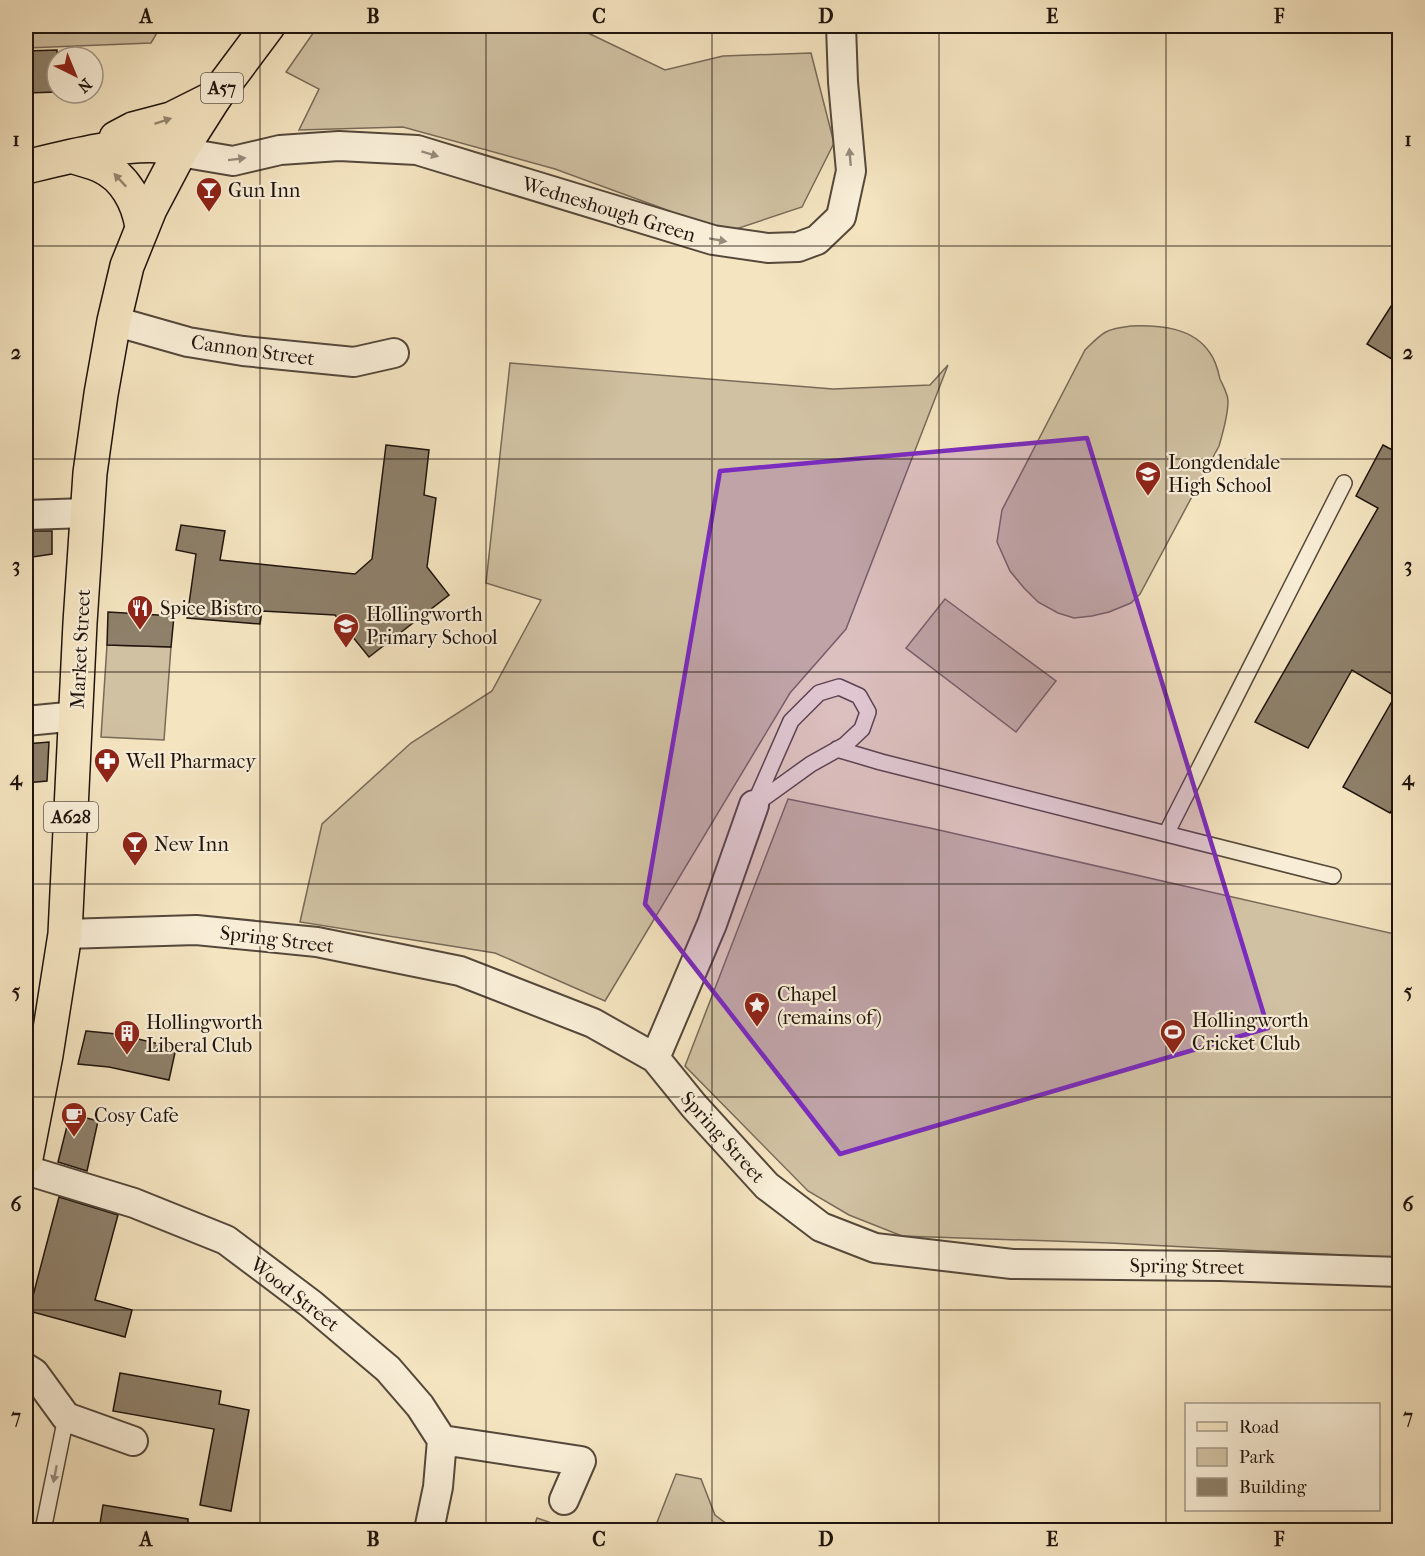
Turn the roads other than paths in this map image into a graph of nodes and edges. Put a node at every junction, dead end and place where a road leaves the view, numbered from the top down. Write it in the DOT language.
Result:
graph roads {
  1 [pos="268,26"];
  2 [pos="841,26"];
  3 [pos="216,97"];
  4 [pos="180,152"];
  5 [pos="82,155"];
  6 [pos="26,167"];
  7 [pos="142,227"];
  8 [pos="114,321"];
  9 [pos="394,353"];
  10 [pos="1344,483"];
  11 [pos="87,513"];
  12 [pos="26,515"];
  13 [pos="76,716"];
  14 [pos="26,721"];
  15 [pos="837,749"];
  16 [pos="754,805"];
  17 [pos="1166,834"];
  18 [pos="1333,876"];
  19 [pos="65,934"];
  20 [pos="36,1055"];
  21 [pos="655,1059"];
  22 [pos="26,1158"];
  23 [pos="26,1170"];
  24 [pos="1400,1272"];
  25 [pos="26,1368"];
  26 [pos="66,1417"];
  27 [pos="442,1440"];
  28 [pos="133,1441"];
  29 [pos="564,1500"];
  30 [pos="43,1530"];
  31 [pos="429,1530"];
  1 -- 3 [label="main road, A57"];
  4 -- 2 [label="street, Wedneshough Green, one-way"];
  3 -- 4 [label="main road, A57"];
  5 -- 3 [label="main road, one-way"];
  4 -- 5 [label="main road"];
  4 -- 7 [label="main road, Market Street / A628"];
  5 -- 6 [label="main road"];
  7 -- 5 [label="main road, one-way"];
  7 -- 8 [label="main road, Market Street / A628"];
  8 -- 9 [label="street, Cannon Street"];
  8 -- 11 [label="main road, Market Street / A628"];
  10 -- 17 [label="lane"];
  11 -- 12 [label="street"];
  11 -- 13 [label="main road, Market Street / A628"];
  13 -- 14 [label="street"];
  13 -- 19 [label="main road, Market Street / A628"];
  15 -- 16 [label="lane"];
  15 -- 16 [label="lane"];
  15 -- 17 [label="lane"];
  16 -- 21 [label="street"];
  17 -- 18 [label="lane"];
  19 -- 20 [label="main road, Market Street / A628"];
  19 -- 21 [label="street, Spring Street"];
  20 -- 22 [label="main road, Market Street / A628"];
  21 -- 24 [label="street, Spring Street"];
  23 -- 27 [label="street, Wood Street"];
  25 -- 26 [label="street"];
  26 -- 28 [label="street"];
  26 -- 30 [label="lane, one-way"];
  27 -- 29 [label="street"];
  27 -- 31 [label="street"];
}
